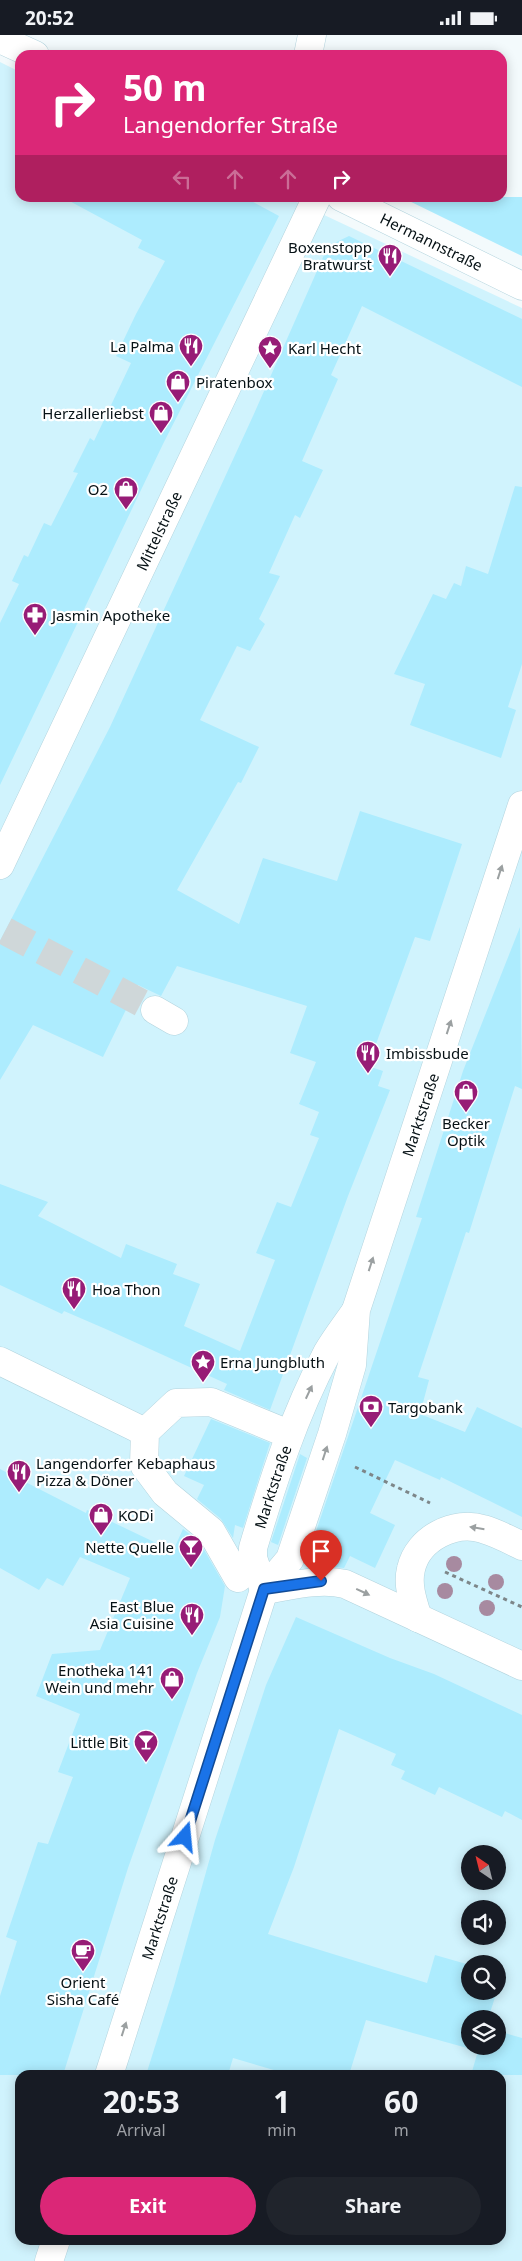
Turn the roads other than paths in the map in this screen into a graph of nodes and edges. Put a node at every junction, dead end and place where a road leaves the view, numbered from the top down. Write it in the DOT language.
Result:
graph roads {
  1 [pos="312,35"];
  2 [pos="0,39"];
  3 [pos="24,50"];
  4 [pos="309,50"];
  5 [pos="315,202"];
  6 [pos="351,202"];
  7 [pos="522,286"];
  8 [pos="522,805"];
  9 [pos="0,865"];
  10 [pos="356,1310"];
  11 [pos="0,1361"];
  12 [pos="280,1431"];
  13 [pos="144,1432"];
  14 [pos="522,1546"];
  15 [pos="238,1578"];
  16 [pos="264,1589"];
  17 [pos="418,1617"];
  18 [pos="522,1665"];
  19 [pos="111,2070"];
  20 [pos="54,2245"];
  21 [pos="49,2261"];
  1 -- 4 [label="street"];
  2 -- 3 [label="street"];
  5 -- 9 [label="street, Mittelstraße"];
  6 -- 7 [label="street, Hermannstraße"];
  10 -- 8 [label="street, Marktstraße, one-way"];
  16 -- 10 [label="street, Marktstraße, one-way"];
  16 -- 10 [label="street, Marktstraße, one-way"];
  11 -- 13 [label="street"];
  12 -- 13 [label="street"];
  13 -- 15 [label="street"];
  14 -- 17 [label="street, one-way"];
  16 -- 17 [label="street, one-way"];
  19 -- 16 [label="street, Marktstraße, one-way"];
  17 -- 18 [label="street"];
  20 -- 21 [label="street"];
}
